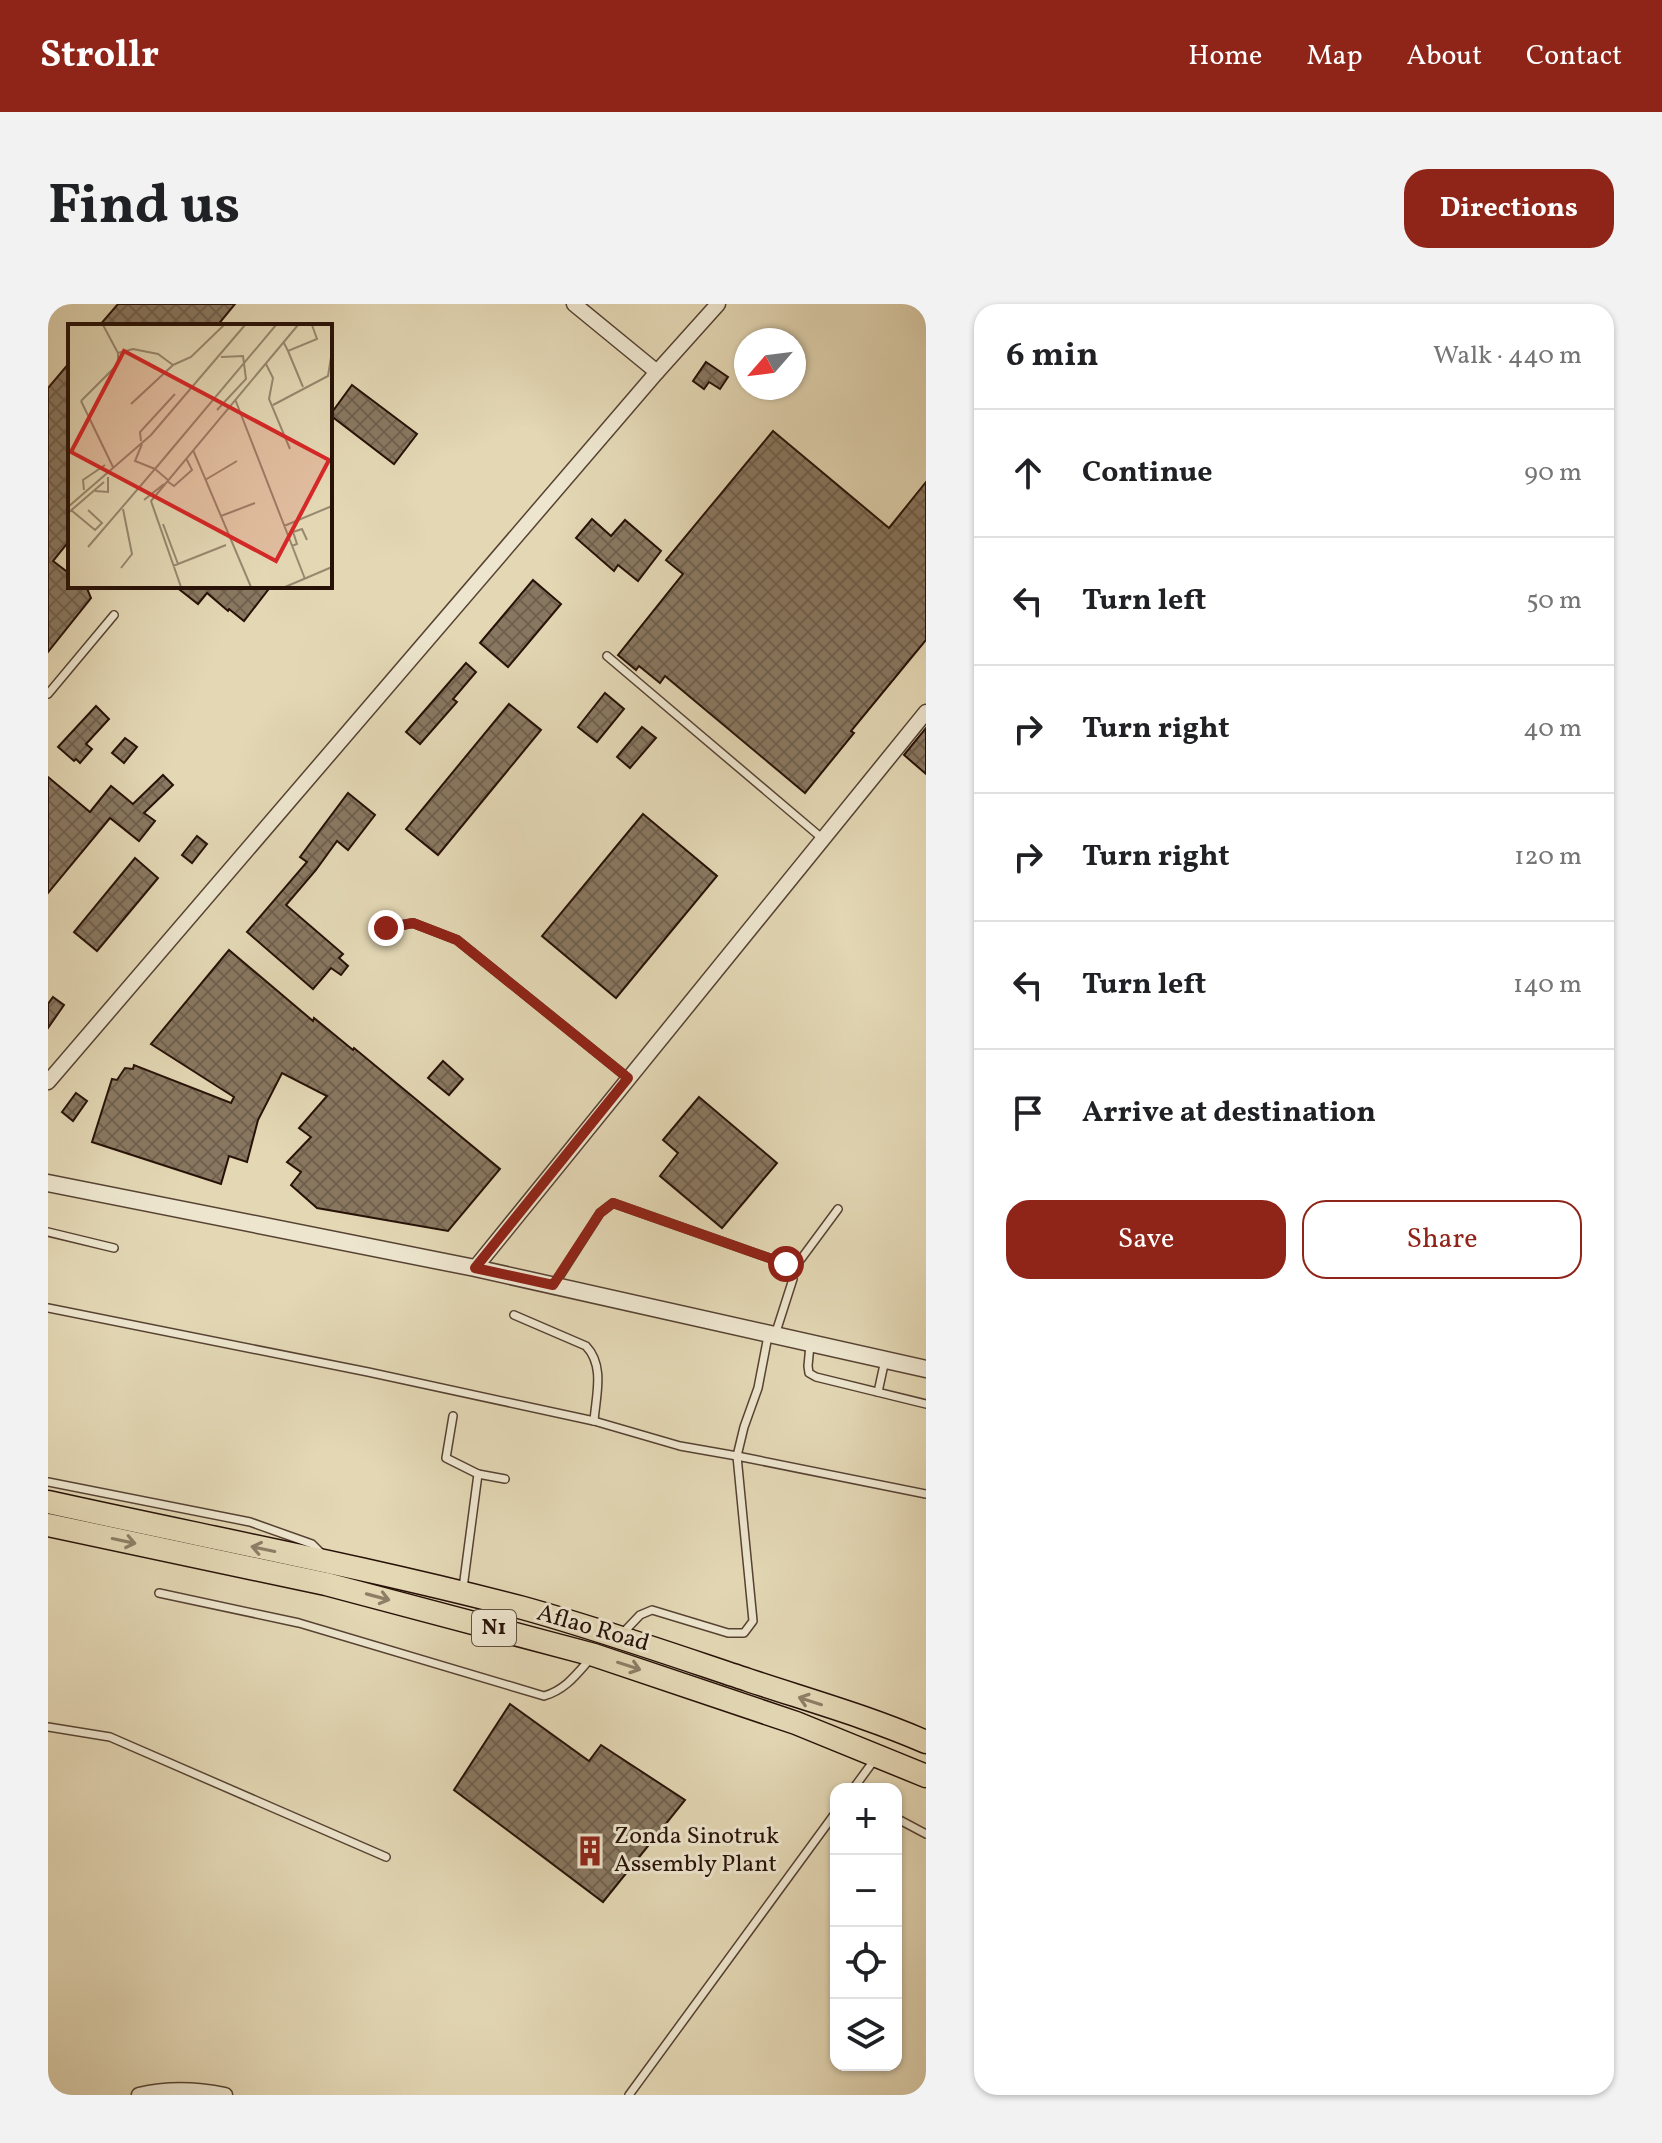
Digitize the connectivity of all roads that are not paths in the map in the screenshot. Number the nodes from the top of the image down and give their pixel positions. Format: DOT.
graph roads {
  1 [pos="574,304"];
  2 [pos="718,304"];
  3 [pos="657,372"];
  4 [pos="114,615"];
  5 [pos="607,656"];
  6 [pos="48,694"];
  7 [pos="926,712"];
  8 [pos="823,839"];
  9 [pos="386,928"];
  10 [pos="628,1078"];
  11 [pos="48,1082"];
  12 [pos="48,1183"];
  13 [pos="838,1209"];
  14 [pos="48,1232"];
  15 [pos="114,1248"];
  16 [pos="475,1268"];
  17 [pos="789,1268"];
  18 [pos="553,1285"];
  19 [pos="48,1308"];
  20 [pos="514,1315"];
  21 [pos="772,1334"];
  22 [pos="810,1343"];
  23 [pos="885,1360"];
  24 [pos="926,1369"];
  25 [pos="878,1392"];
  26 [pos="926,1404"];
  27 [pos="453,1416"];
  28 [pos="594,1421"];
  29 [pos="737,1456"];
  30 [pos="478,1474"];
  31 [pos="505,1479"];
  32 [pos="48,1482"];
  33 [pos="926,1494"];
  34 [pos="48,1502"];
  35 [pos="48,1525"];
  36 [pos="331,1563"];
  37 [pos="159,1593"];
  38 [pos="462,1594"];
  39 [pos="619,1637"];
  40 [pos="594,1655"];
  41 [pos="48,1727"];
  42 [pos="926,1739"];
  43 [pos="878,1756"];
  44 [pos="926,1776"];
  45 [pos="858,1783"];
  46 [pos="830,1820"];
  47 [pos="902,1821"];
  48 [pos="926,1834"];
  49 [pos="386,1857"];
  50 [pos="139,2095"];
  51 [pos="225,2095"];
  52 [pos="629,2095"];
  1 -- 3 [label="street"];
  2 -- 3 [label="street"];
  3 -- 11 [label="street"];
  4 -- 6 [label="lane"];
  5 -- 8 [label="lane"];
  7 -- 8 [label="street"];
  8 -- 10 [label="street"];
  9 -- 10 [label="lane"];
  10 -- 16 [label="street"];
  12 -- 16 [label="street"];
  13 -- 17 [label="lane"];
  14 -- 15 [label="lane"];
  16 -- 18 [label="street"];
  17 -- 18 [label="lane"];
  17 -- 21 [label="lane"];
  18 -- 21 [label="street"];
  19 -- 28 [label="lane"];
  20 -- 28 [label="lane"];
  21 -- 22 [label="street"];
  21 -- 29 [label="lane"];
  22 -- 23 [label="street"];
  22 -- 25 [label="lane"];
  23 -- 24 [label="street"];
  23 -- 25 [label="lane"];
  25 -- 26 [label="lane"];
  27 -- 30 [label="lane"];
  28 -- 29 [label="lane"];
  29 -- 33 [label="lane"];
  29 -- 39 [label="lane"];
  30 -- 31 [label="lane"];
  30 -- 38 [label="lane"];
  32 -- 36 [label="lane"];
  36 -- 34 [label="highway, Aflao Road / N1, one-way"];
  35 -- 40 [label="highway, Aflao Road / N1, one-way"];
  36 -- 38 [label="highway, Aflao Road / N1"];
  37 -- 40 [label="lane"];
  38 -- 39 [label="highway, Aflao Road / N1"];
  42 -- 39 [label="highway, Aflao Road / N1, one-way"];
  40 -- 43 [label="highway, Aflao Road / N1, one-way"];
  41 -- 49 [label="lane"];
  43 -- 44 [label="highway, Aflao Road / N1"];
  43 -- 45 [label="lane"];
  46 -- 52 [label="lane"];
  47 -- 48 [label="lane"];
  50 -- 51 [label="street"];
}
